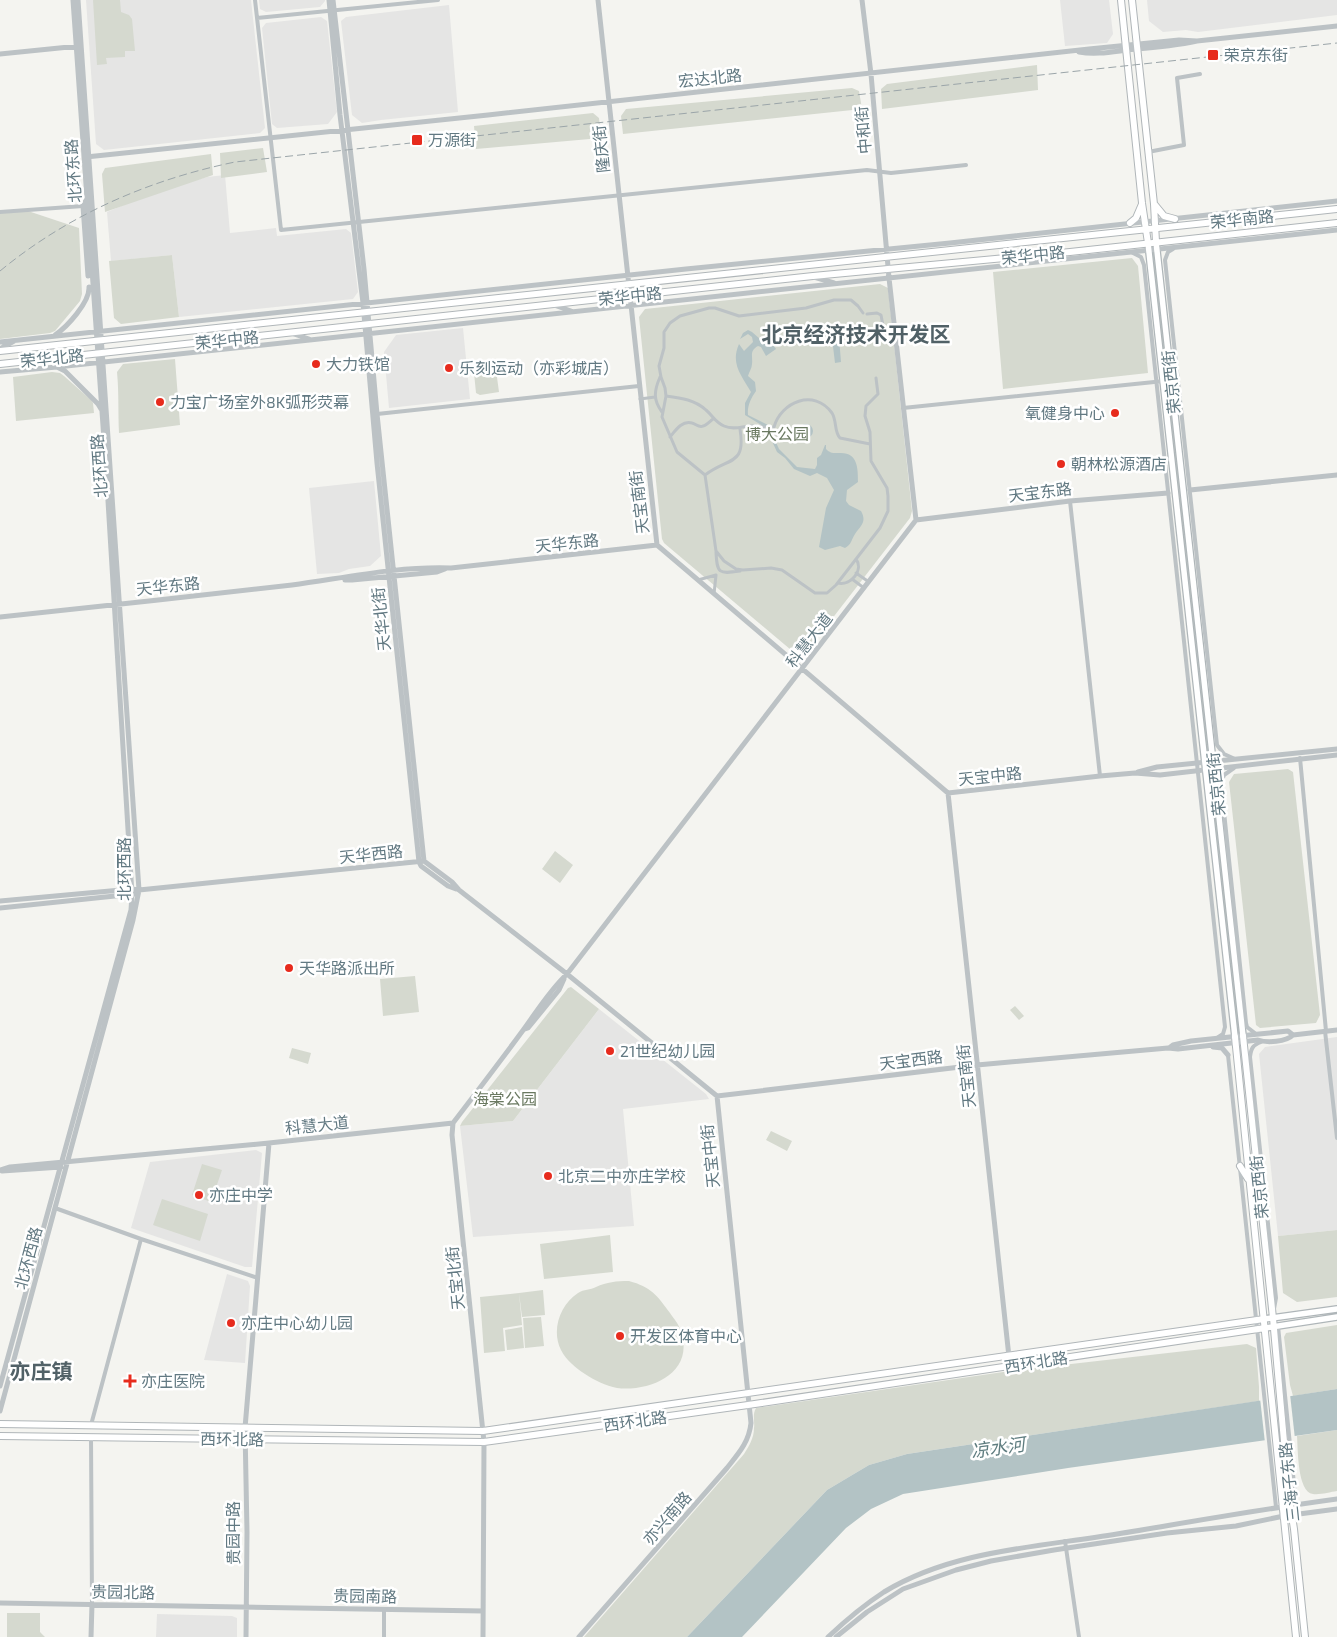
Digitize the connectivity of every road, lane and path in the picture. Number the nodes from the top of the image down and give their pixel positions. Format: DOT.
graph roads {
  1 [pos="73,0"];
  2 [pos="78,0"];
  3 [pos="255,0"];
  4 [pos="331,0"];
  5 [pos="438,0"];
  6 [pos="598,0"];
  7 [pos="862,0"];
  8 [pos="1121,0"];
  9 [pos="1132,0"];
  10 [pos="407,2"];
  11 [pos="332,12"];
  12 [pos="257,18"];
  13 [pos="1337,26"];
  14 [pos="79,46"];
  15 [pos="1137,47"];
  16 [pos="1126,48"];
  17 [pos="0,54"];
  18 [pos="871,74"];
  19 [pos="1200,74"];
  20 [pos="608,102"];
  21 [pos="344,131"];
  22 [pos="270,138"];
  23 [pos="1148,152"];
  24 [pos="87,156"];
  25 [pos="966,165"];
  26 [pos="880,172"];
  27 [pos="618,196"];
  28 [pos="87,197"];
  29 [pos="1337,201"];
  30 [pos="1142,203"];
  31 [pos="1154,204"];
  32 [pos="83,206"];
  33 [pos="1337,208"];
  34 [pos="0,212"];
  35 [pos="1221,214"];
  36 [pos="1175,219"];
  37 [pos="1239,220"];
  38 [pos="1155,221"];
  39 [pos="1145,222"];
  40 [pos="356,223"];
  41 [pos="1130,223"];
  42 [pos="1337,227"];
  43 [pos="1156,228"];
  44 [pos="1146,229"];
  45 [pos="950,243"];
  46 [pos="1148,243"];
  47 [pos="1156,246"];
  48 [pos="1175,248"];
  49 [pos="969,249"];
  50 [pos="887,250"];
  51 [pos="1149,250"];
  52 [pos="1070,252"];
  53 [pos="1131,252"];
  54 [pos="1088,256"];
  55 [pos="887,258"];
  56 [pos="686,269"];
  57 [pos="888,269"];
  58 [pos="627,275"];
  59 [pos="704,276"];
  60 [pos="813,276"];
  61 [pos="888,278"];
  62 [pos="628,284"];
  63 [pos="836,284"];
  64 [pos="629,296"];
  65 [pos="428,297"];
  66 [pos="366,303"];
  67 [pos="444,304"];
  68 [pos="553,304"];
  69 [pos="630,306"];
  70 [pos="366,312"];
  71 [pos="573,312"];
  72 [pos="863,313"];
  73 [pos="867,314"];
  74 [pos="167,324"];
  75 [pos="367,324"];
  76 [pos="102,331"];
  77 [pos="185,331"];
  78 [pos="884,331"];
  79 [pos="95,332"];
  80 [pos="291,333"];
  81 [pos="368,334"];
  82 [pos="54,336"];
  83 [pos="17,340"];
  84 [pos="312,340"];
  85 [pos="99,341"];
  86 [pos="0,342"];
  87 [pos="0,350"];
  88 [pos="100,353"];
  89 [pos="101,362"];
  90 [pos="0,364"];
  91 [pos="57,367"];
  92 [pos="18,370"];
  93 [pos="0,372"];
  94 [pos="660,377"];
  95 [pos="876,378"];
  96 [pos="1164,381"];
  97 [pos="1156,382"];
  98 [pos="639,386"];
  99 [pos="666,396"];
  100 [pos="655,397"];
  101 [pos="640,398"];
  102 [pos="903,408"];
  103 [pos="102,412"];
  104 [pos="378,414"];
  105 [pos="662,416"];
  106 [pos="713,419"];
  107 [pos="740,429"];
  108 [pos="670,438"];
  109 [pos="870,444"];
  110 [pos="705,475"];
  111 [pos="1337,475"];
  112 [pos="1190,490"];
  113 [pos="1168,493"];
  114 [pos="1070,501"];
  115 [pos="916,520"];
  116 [pos="657,545"];
  117 [pos="716,551"];
  118 [pos="856,559"];
  119 [pos="719,570"];
  120 [pos="743,570"];
  121 [pos="856,573"];
  122 [pos="392,574"];
  123 [pos="716,576"];
  124 [pos="852,579"];
  125 [pos="698,580"];
  126 [pos="869,582"];
  127 [pos="838,583"];
  128 [pos="865,588"];
  129 [pos="714,594"];
  130 [pos="121,604"];
  131 [pos="113,605"];
  132 [pos="0,616"];
  133 [pos="802,669"];
  134 [pos="1337,750"];
  135 [pos="1337,755"];
  136 [pos="1235,758"];
  137 [pos="1300,758"];
  138 [pos="1214,761"];
  139 [pos="1205,762"];
  140 [pos="1198,763"];
  141 [pos="1236,766"];
  142 [pos="1214,768"];
  143 [pos="1206,769"];
  144 [pos="1198,770"];
  145 [pos="1136,773"];
  146 [pos="1100,776"];
  147 [pos="948,793"];
  148 [pos="422,861"];
  149 [pos="140,890"];
  150 [pos="132,892"];
  151 [pos="0,901"];
  152 [pos="0,908"];
  153 [pos="567,974"];
  154 [pos="1337,1030"];
  155 [pos="1326,1031"];
  156 [pos="1258,1034"];
  157 [pos="1293,1035"];
  158 [pos="1216,1039"];
  159 [pos="1243,1039"];
  160 [pos="1235,1040"];
  161 [pos="1262,1042"];
  162 [pos="1198,1047"];
  163 [pos="1168,1048"];
  164 [pos="1228,1056"];
  165 [pos="977,1065"];
  166 [pos="717,1096"];
  167 [pos="453,1123"];
  168 [pos="1337,1138"];
  169 [pos="269,1143"];
  170 [pos="63,1164"];
  171 [pos="1240,1166"];
  172 [pos="0,1171"];
  173 [pos="1250,1182"];
  174 [pos="55,1208"];
  175 [pos="141,1240"];
  176 [pos="258,1278"];
  177 [pos="1337,1309"];
  178 [pos="1337,1317"];
  179 [pos="1273,1318"];
  180 [pos="1260,1320"];
  181 [pos="1276,1326"];
  182 [pos="1261,1328"];
  183 [pos="1009,1357"];
  184 [pos="1278,1371"];
  185 [pos="1263,1373"];
  186 [pos="1284,1383"];
  187 [pos="1271,1384"];
  188 [pos="0,1386"];
  189 [pos="1283,1391"];
  190 [pos="747,1393"];
  191 [pos="1268,1393"];
  192 [pos="748,1405"];
  193 [pos="0,1411"];
  194 [pos="0,1424"];
  195 [pos="91,1426"];
  196 [pos="245,1428"];
  197 [pos="483,1431"];
  198 [pos="0,1436"];
  199 [pos="90,1437"];
  200 [pos="245,1439"];
  201 [pos="484,1442"];
  202 [pos="1281,1449"];
  203 [pos="1337,1499"];
  204 [pos="1286,1506"];
  205 [pos="1337,1510"];
  206 [pos="1292,1515"];
  207 [pos="1284,1516"];
  208 [pos="1065,1541"];
  209 [pos="1066,1549"];
  210 [pos="0,1602"];
  211 [pos="92,1604"];
  212 [pos="246,1606"];
  213 [pos="384,1610"];
  214 [pos="483,1611"];
  215 [pos="91,1637"];
  216 [pos="246,1637"];
  217 [pos="384,1637"];
  218 [pos="483,1637"];
  219 [pos="579,1637"];
  220 [pos="828,1637"];
  221 [pos="836,1637"];
  222 [pos="1079,1637"];
  223 [pos="1296,1637"];
  224 [pos="1305,1637"];
  1 -- 14 [label="street, 北环东路"];
  2 -- 14 [label="street, 北环东路"];
  3 -- 12 [label="street"];
  4 -- 11 [label="street"];
  5 -- 10 [label="street"];
  6 -- 20 [label="street, 隆庆街"];
  7 -- 18 [label="street, 中和街"];
  8 -- 16 [label="main road"];
  9 -- 15 [label="main road"];
  10 -- 11 [label="street"];
  11 -- 12 [label="street"];
  11 -- 21 [label="street"];
  12 -- 22 [label="street"];
  13 -- 15 [label="street, 宏达北路"];
  14 -- 17 [label="street"];
  14 -- 24 [label="street, 北环东路"];
  15 -- 16 [label="street, 宏达北路"];
  15 -- 23 [label="main road"];
  16 -- 18 [label="street, 宏达北路"];
  16 -- 30 [label="main road"];
  18 -- 20 [label="street, 宏达北路"];
  18 -- 26 [label="street, 中和街"];
  19 -- 23 [label="street"];
  20 -- 21 [label="street, 宏达北路"];
  20 -- 27 [label="street, 隆庆街"];
  21 -- 22 [label="street, 宏达北路"];
  21 -- 40 [label="street"];
  22 -- 24 [label="street, 宏达北路"];
  22 -- 40 [label="street"];
  23 -- 31 [label="main road"];
  24 -- 28 [label="street, 北环东路"];
  24 -- 76 [label="street, 北环东路"];
  25 -- 26 [label="street"];
  26 -- 27 [label="street"];
  26 -- 50 [label="street, 中和街"];
  27 -- 40 [label="street"];
  27 -- 58 [label="street, 隆庆街"];
  28 -- 32 [label="street"];
  28 -- 79 [label="street, 北环东路"];
  29 -- 35 [label="street"];
  30 -- 39 [label="main road"];
  30 -- 41 [label="main road"];
  31 -- 36 [label="main road"];
  31 -- 38 [label="main road"];
  32 -- 34 [label="street"];
  32 -- 82 [label="street"];
  33 -- 37 [label="main road, 荣华南路"];
  35 -- 36 [label="street"];
  35 -- 37 [label="street"];
  36 -- 38 [label="street"];
  37 -- 43 [label="main road, 荣华南路"];
  38 -- 39 [label="street"];
  38 -- 43 [label="main road"];
  39 -- 41 [label="street"];
  39 -- 44 [label="main road"];
  40 -- 66 [label="street"];
  41 -- 45 [label="street"];
  42 -- 47 [label="main road, 荣华南路"];
  42 -- 48 [label="street"];
  43 -- 44 [label="main road, 荣华南路"];
  43 -- 47 [label="main road"];
  44 -- 46 [label="main road"];
  44 -- 49 [label="main road, 荣华中路"];
  45 -- 49 [label="street"];
  45 -- 50 [label="street"];
  46 -- 47 [label="main road, 荣华中路"];
  46 -- 51 [label="main road, 荣京西街"];
  46 -- 52 [label="main road, 荣华中路"];
  47 -- 48 [label="street"];
  47 -- 51 [label="street"];
  47 -- 138 [label="main road, 荣京西街"];
  48 -- 112 [label="street"];
  49 -- 55 [label="main road, 荣华中路"];
  50 -- 55 [label="street, 中和街"];
  50 -- 56 [label="street"];
  51 -- 53 [label="street"];
  51 -- 96 [label="main road, 荣京西街"];
  52 -- 54 [label="street"];
  52 -- 57 [label="main road, 荣华中路"];
  53 -- 54 [label="street"];
  53 -- 97 [label="street"];
  54 -- 61 [label="street"];
  55 -- 57 [label="street, 中和街"];
  55 -- 59 [label="main road, 荣华中路"];
  56 -- 58 [label="street"];
  56 -- 59 [label="street"];
  57 -- 60 [label="main road, 荣华中路"];
  57 -- 61 [label="street"];
  58 -- 62 [label="street, 隆庆街"];
  58 -- 65 [label="street"];
  59 -- 62 [label="main road, 荣华中路"];
  60 -- 63 [label="street"];
  60 -- 64 [label="main road, 荣华中路"];
  61 -- 63 [label="street"];
  61 -- 102 [label="street"];
  62 -- 64 [label="street, 隆庆街"];
  62 -- 67 [label="main road, 荣华中路"];
  63 -- 69 [label="street"];
  64 -- 68 [label="main road, 荣华中路"];
  64 -- 69 [label="street, 天宝南街"];
  65 -- 66 [label="street"];
  65 -- 67 [label="street"];
  66 -- 70 [label="street"];
  66 -- 74 [label="street"];
  67 -- 70 [label="main road, 荣华中路"];
  68 -- 71 [label="street"];
  68 -- 75 [label="main road, 荣华中路"];
  69 -- 71 [label="street"];
  69 -- 98 [label="street, 天宝南街"];
  70 -- 75 [label="street, 天华北街"];
  70 -- 77 [label="main road, 荣华中路"];
  71 -- 81 [label="street"];
  72 -- 94 [label="street"];
  73 -- 78 [label="street"];
  74 -- 76 [label="street"];
  74 -- 77 [label="street"];
  75 -- 80 [label="main road, 荣华中路"];
  75 -- 81 [label="street, 天华北街"];
  76 -- 79 [label="street"];
  76 -- 85 [label="street, 北环东路"];
  77 -- 85 [label="main road, 荣华中路"];
  79 -- 82 [label="street"];
  79 -- 85 [label="street, 北环东路"];
  80 -- 84 [label="street"];
  80 -- 88 [label="main road, 荣华中路"];
  81 -- 84 [label="street"];
  81 -- 104 [label="street, 天华北街"];
  81 -- 122 [label="street, 天华北街"];
  82 -- 83 [label="street"];
  83 -- 86 [label="street"];
  83 -- 87 [label="street"];
  84 -- 89 [label="street"];
  85 -- 87 [label="main road, 荣华北路"];
  85 -- 88 [label="street, 北环西路"];
  88 -- 89 [label="street, 北环西路"];
  88 -- 90 [label="main road, 荣华北路"];
  89 -- 91 [label="street"];
  89 -- 103 [label="street, 北环西路"];
  89 -- 130 [label="street, 北环西路"];
  90 -- 92 [label="street"];
  91 -- 92 [label="street"];
  91 -- 103 [label="street"];
  92 -- 93 [label="street"];
  94 -- 99 [label="street"];
  94 -- 100 [label="street"];
  95 -- 109 [label="street"];
  96 -- 97 [label="street"];
  96 -- 139 [label="main road, 荣京西街"];
  97 -- 102 [label="street"];
  97 -- 113 [label="street"];
  98 -- 101 [label="street, 天宝南街"];
  98 -- 104 [label="street"];
  99 -- 105 [label="street"];
  99 -- 106 [label="street"];
  100 -- 101 [label="street"];
  100 -- 105 [label="street"];
  101 -- 116 [label="street, 天宝南街"];
  102 -- 115 [label="street"];
  103 -- 131 [label="street, 北环西路"];
  104 -- 122 [label="street, 天华北街"];
  105 -- 108 [label="street"];
  106 -- 107 [label="street"];
  106 -- 108 [label="street"];
  107 -- 109 [label="street"];
  107 -- 110 [label="street"];
  108 -- 110 [label="street"];
  109 -- 118 [label="street"];
  110 -- 117 [label="street"];
  111 -- 112 [label="street"];
  112 -- 136 [label="street"];
  113 -- 114 [label="street, 天宝东路"];
  113 -- 140 [label="street"];
  114 -- 115 [label="street, 天宝东路"];
  114 -- 146 [label="street"];
  115 -- 126 [label="street, 科慧大道"];
  116 -- 122 [label="street, 天华东路"];
  116 -- 125 [label="street, 天宝南街"];
  117 -- 119 [label="street"];
  117 -- 120 [label="street"];
  118 -- 121 [label="street"];
  118 -- 127 [label="street"];
  119 -- 120 [label="street"];
  119 -- 123 [label="street"];
  120 -- 127 [label="street"];
  121 -- 124 [label="street"];
  121 -- 126 [label="street"];
  122 -- 130 [label="street, 天华东路"];
  122 -- 148 [label="street, 天华北街"];
  123 -- 125 [label="street"];
  123 -- 129 [label="street"];
  124 -- 127 [label="street"];
  124 -- 128 [label="street"];
  125 -- 129 [label="street, 天宝南街"];
  126 -- 128 [label="street, 科慧大道"];
  128 -- 133 [label="street, 科慧大道"];
  129 -- 133 [label="street, 天宝南街"];
  130 -- 131 [label="street, 天华东路"];
  130 -- 149 [label="street, 北环西路"];
  131 -- 132 [label="street, 天华东路"];
  131 -- 150 [label="street, 北环西路"];
  133 -- 147 [label="street, 天宝中路"];
  133 -- 153 [label="street, 科慧大道"];
  134 -- 136 [label="street, 天宝中路"];
  135 -- 137 [label="street, 天宝中路"];
  136 -- 138 [label="street, 天宝中路"];
  137 -- 141 [label="street, 天宝中路"];
  137 -- 155 [label="street"];
  138 -- 139 [label="street, 天宝中路"];
  138 -- 142 [label="main road, 荣京西街"];
  139 -- 140 [label="street, 天宝中路"];
  139 -- 143 [label="main road, 荣京西街"];
  140 -- 144 [label="street"];
  140 -- 145 [label="street, 天宝中路"];
  141 -- 142 [label="street, 天宝中路"];
  141 -- 156 [label="street"];
  142 -- 143 [label="street, 天宝中路"];
  142 -- 159 [label="main road, 荣京西街"];
  143 -- 144 [label="street, 天宝中路"];
  143 -- 160 [label="main road, 荣京西街"];
  144 -- 145 [label="street, 天宝中路"];
  144 -- 158 [label="street"];
  145 -- 146 [label="street, 天宝中路"];
  146 -- 147 [label="street, 天宝中路"];
  147 -- 165 [label="street, 天宝南街"];
  148 -- 149 [label="street, 天华西路"];
  148 -- 153 [label="street, 天华西路"];
  149 -- 150 [label="street, 天华西路"];
  149 -- 170 [label="street, 北环西路"];
  150 -- 151 [label="street, 天华西路"];
  150 -- 152 [label="street, 天华西路"];
  150 -- 170 [label="street, 北环西路"];
  153 -- 166 [label="street"];
  153 -- 167 [label="street, 科慧大道"];
  154 -- 155 [label="street"];
  155 -- 157 [label="street"];
  155 -- 168 [label="street"];
  156 -- 157 [label="street"];
  156 -- 159 [label="street"];
  157 -- 161 [label="street"];
  158 -- 160 [label="street, 天宝西路"];
  158 -- 163 [label="street, 天宝西路"];
  159 -- 160 [label="street"];
  159 -- 161 [label="street"];
  159 -- 179 [label="main road, 荣京西街"];
  160 -- 162 [label="street, 天宝西路"];
  160 -- 173 [label="main road, 荣京西街"];
  161 -- 179 [label="street"];
  162 -- 163 [label="street, 天宝西路"];
  162 -- 164 [label="street"];
  163 -- 165 [label="street, 天宝西路"];
  164 -- 171 [label="street"];
  165 -- 166 [label="street, 天宝西路"];
  165 -- 183 [label="street, 天宝南街"];
  166 -- 190 [label="street, 天宝中街"];
  167 -- 169 [label="street, 科慧大道"];
  167 -- 197 [label="street, 天宝北街"];
  169 -- 170 [label="street, 科慧大道"];
  169 -- 176 [label="street, 贵园中路"];
  170 -- 172 [label="street, 科慧大道"];
  170 -- 174 [label="street, 北环西路"];
  170 -- 188 [label="street, 北环西路"];
  171 -- 173 [label="main road"];
  171 -- 180 [label="street"];
  173 -- 180 [label="main road, 荣京西街"];
  174 -- 175 [label="street"];
  174 -- 193 [label="street, 北环西路"];
  175 -- 176 [label="street"];
  175 -- 195 [label="street"];
  176 -- 196 [label="street, 贵园中路"];
  177 -- 179 [label="main road"];
  178 -- 181 [label="main road"];
  179 -- 180 [label="main road"];
  179 -- 181 [label="main road, 荣京西街"];
  180 -- 182 [label="main road, 荣京西街"];
  180 -- 183 [label="main road, 西环北路"];
  181 -- 182 [label="main road"];
  181 -- 184 [label="main road, 三海子东路"];
  181 -- 186 [label="street"];
  182 -- 185 [label="street"];
  182 -- 187 [label="main road, 三海子东路"];
  182 -- 192 [label="main road, 西环北路"];
  183 -- 190 [label="main road, 西环北路"];
  184 -- 186 [label="street"];
  184 -- 189 [label="main road, 三海子东路"];
  185 -- 187 [label="street"];
  185 -- 191 [label="street"];
  186 -- 189 [label="street"];
  187 -- 191 [label="main road, 三海子东路"];
  189 -- 202 [label="street"];
  189 -- 202 [label="main road, 三海子东路"];
  190 -- 192 [label="street, 天宝中街"];
  190 -- 197 [label="main road, 西环北路"];
  191 -- 202 [label="street"];
  191 -- 202 [label="main road, 三海子东路"];
  192 -- 201 [label="main road, 西环北路"];
  192 -- 219 [label="street, 亦兴南路"];
  194 -- 195 [label="main road, 西环北路"];
  195 -- 196 [label="main road, 西环北路"];
  196 -- 197 [label="main road, 西环北路"];
  196 -- 200 [label="street, 贵园中路"];
  197 -- 201 [label="street, 天宝北街"];
  198 -- 199 [label="main road, 西环北路"];
  199 -- 200 [label="main road, 西环北路"];
  199 -- 211 [label="street"];
  200 -- 201 [label="main road, 西环北路"];
  200 -- 212 [label="street, 贵园中路"];
  201 -- 214 [label="street, 天宝北街"];
  202 -- 204 [label="main road, 三海子东路"];
  202 -- 204 [label="street"];
  203 -- 204 [label="street"];
  204 -- 206 [label="main road, 三海子东路"];
  204 -- 207 [label="main road, 三海子东路"];
  204 -- 208 [label="street"];
  205 -- 206 [label="street"];
  206 -- 207 [label="street"];
  206 -- 224 [label="main road, 三海子东路"];
  207 -- 209 [label="street"];
  207 -- 223 [label="main road, 三海子东路"];
  208 -- 209 [label="street"];
  208 -- 220 [label="street"];
  209 -- 221 [label="street"];
  209 -- 222 [label="street"];
  210 -- 211 [label="street, 贵园北路"];
  211 -- 212 [label="street, 贵园北路"];
  211 -- 215 [label="street"];
  212 -- 213 [label="street, 贵园南路"];
  212 -- 216 [label="street, 贵园中路"];
  213 -- 214 [label="street, 贵园南路"];
  213 -- 217 [label="street"];
  214 -- 218 [label="street, 天宝北街"];
}
